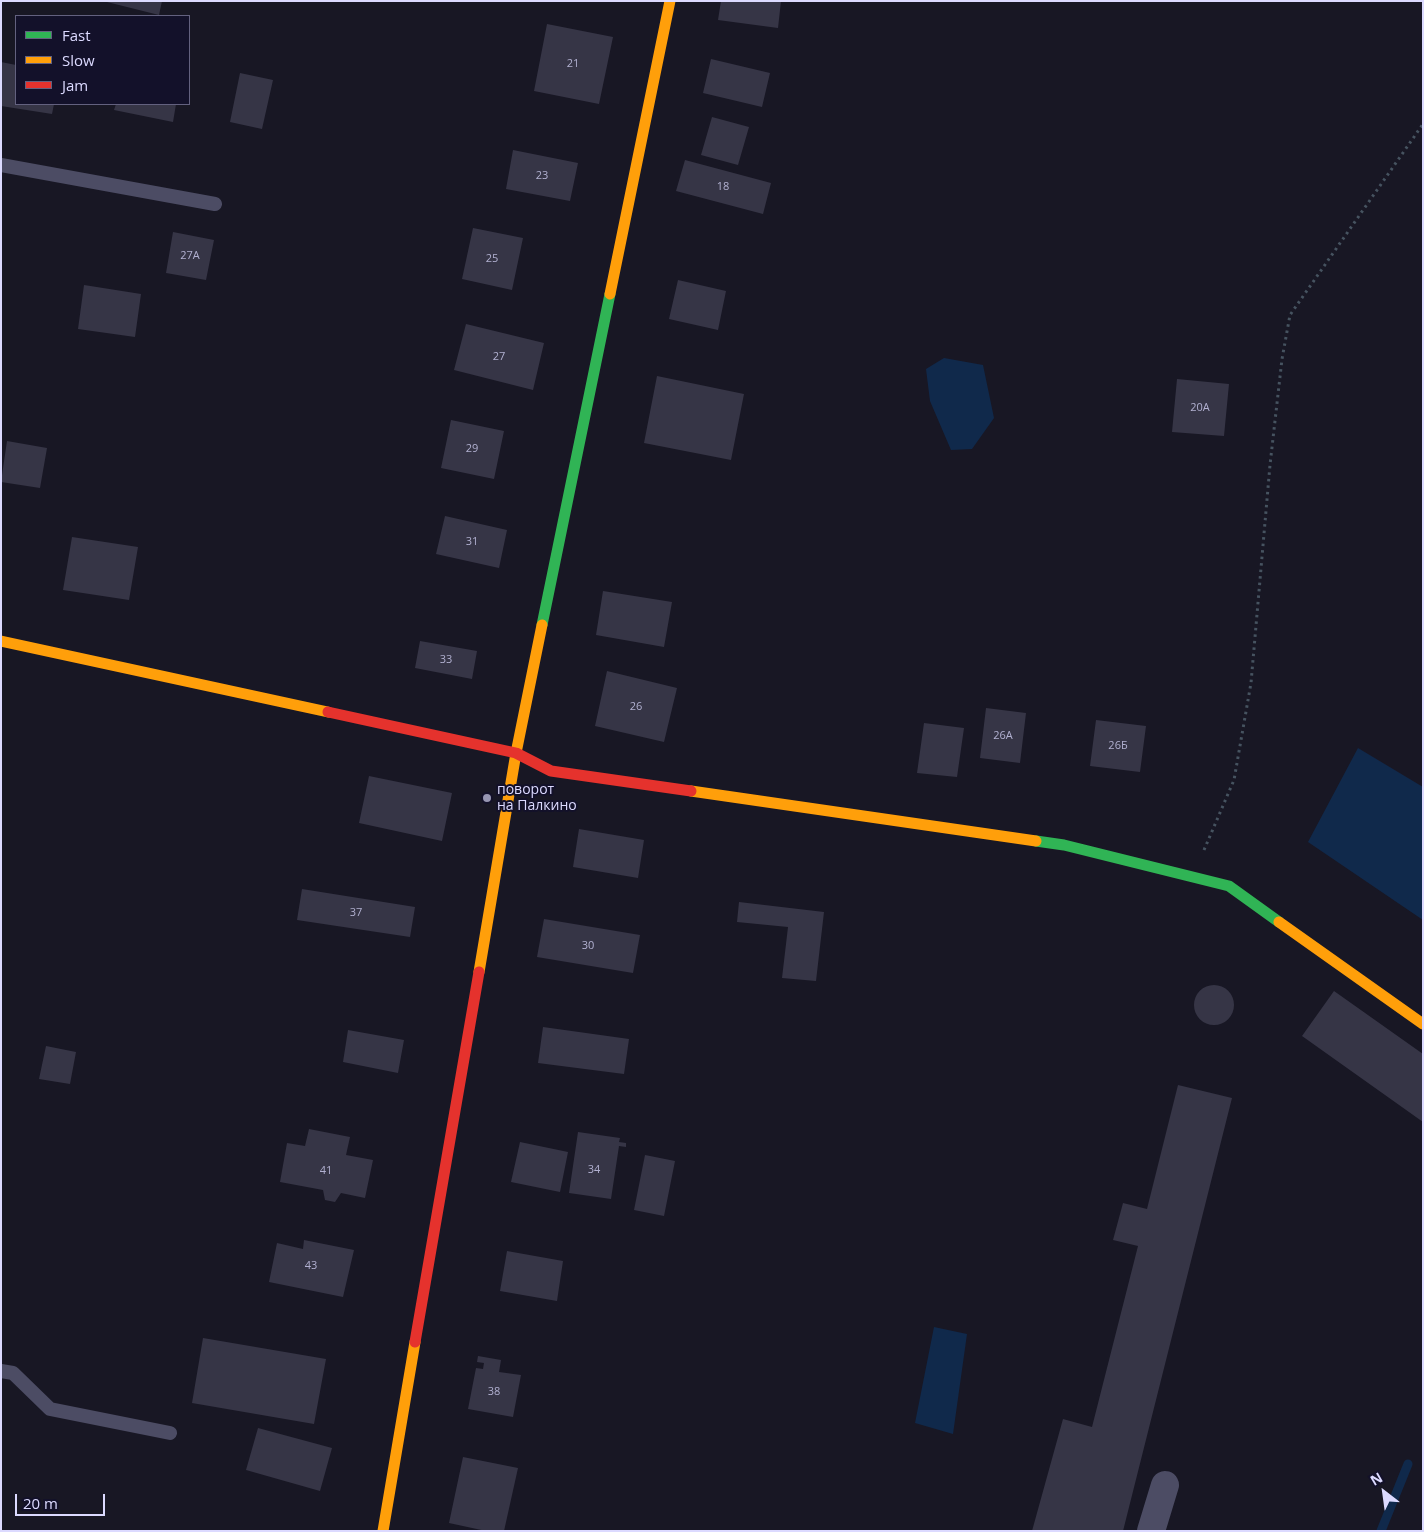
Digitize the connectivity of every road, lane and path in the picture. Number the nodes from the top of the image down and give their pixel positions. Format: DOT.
graph roads {
  1 [pos="670,1"];
  2 [pos="1423,124"];
  3 [pos="1,165"];
  4 [pos="215,204"];
  5 [pos="1,641"];
  6 [pos="516,753"];
  7 [pos="1194,876"];
  8 [pos="1423,1024"];
  9 [pos="1,1371"];
  10 [pos="170,1433"];
  11 [pos="1164,1485"];
  12 [pos="383,1531"];
  13 [pos="1151,1531"];
  1 -- 6 [label="street"];
  2 -- 7 [label="path"];
  3 -- 4 [label="lane"];
  5 -- 6 [label="street"];
  6 -- 7 [label="street"];
  6 -- 12 [label="street"];
  7 -- 8 [label="street"];
  9 -- 10 [label="lane"];
  11 -- 13 [label="street"];
}
